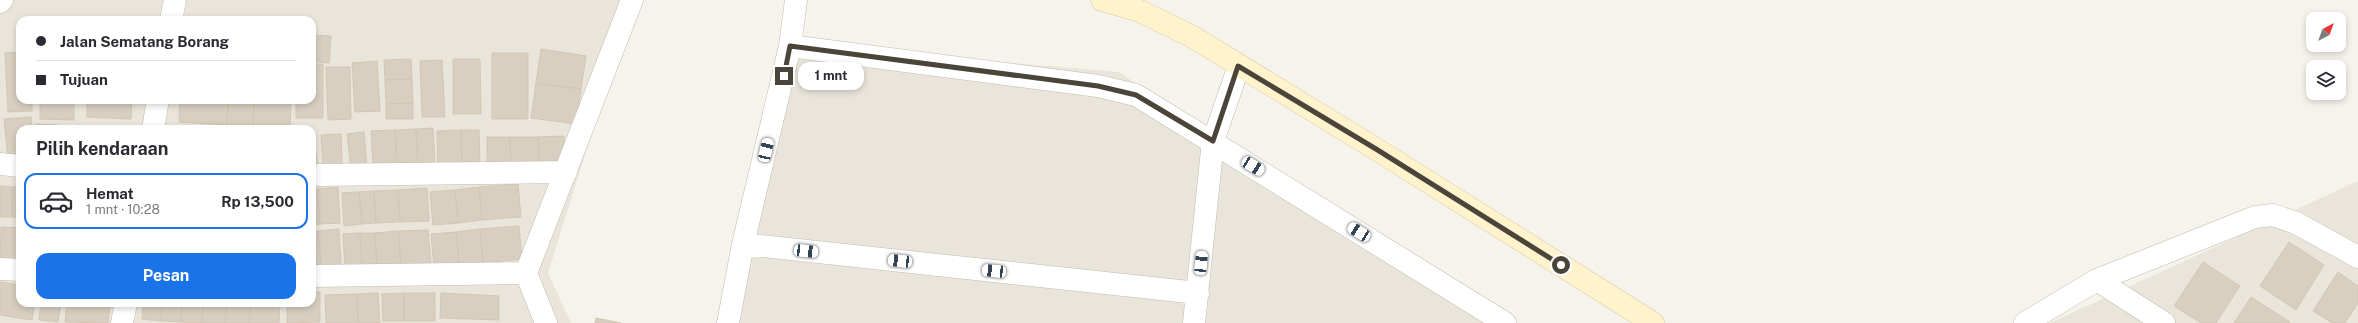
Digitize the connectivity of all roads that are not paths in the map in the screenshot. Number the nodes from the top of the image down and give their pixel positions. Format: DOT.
graph roads {
  1 [pos="174,0"];
  2 [pos="632,0"];
  3 [pos="796,0"];
  4 [pos="1102,0"];
  5 [pos="172,16"];
  6 [pos="790,46"];
  7 [pos="1238,66"];
  8 [pos="157,104"];
  9 [pos="154,125"];
  10 [pos="1213,141"];
  11 [pos="0,164"];
  12 [pos="16,166"];
  13 [pos="566,172"];
  14 [pos="316,175"];
  15 [pos="743,244"];
  16 [pos="2358,257"];
  17 [pos="0,268"];
  18 [pos="16,270"];
  19 [pos="526,272"];
  20 [pos="316,276"];
  21 [pos="2097,280"];
  22 [pos="1198,293"];
  23 [pos="125,307"];
  24 [pos="122,323"];
  25 [pos="546,323"];
  26 [pos="728,323"];
  27 [pos="1194,323"];
  28 [pos="1505,323"];
  29 [pos="1653,323"];
  30 [pos="2025,323"];
  31 [pos="2164,323"];
  1 -- 5 [label="street"];
  2 -- 13 [label="street"];
  3 -- 6 [label="street"];
  4 -- 7 [label="street"];
  6 -- 10 [label="street"];
  6 -- 15 [label="street"];
  7 -- 10 [label="street"];
  7 -- 29 [label="street"];
  8 -- 9 [label="street"];
  10 -- 22 [label="street"];
  10 -- 28 [label="street"];
  11 -- 12 [label="street"];
  13 -- 14 [label="street"];
  13 -- 19 [label="street"];
  15 -- 22 [label="street"];
  15 -- 26 [label="street"];
  16 -- 21 [label="street"];
  17 -- 18 [label="street"];
  19 -- 20 [label="street"];
  19 -- 25 [label="street"];
  21 -- 30 [label="street"];
  21 -- 31 [label="street"];
  22 -- 27 [label="street"];
  23 -- 24 [label="street"];
}
